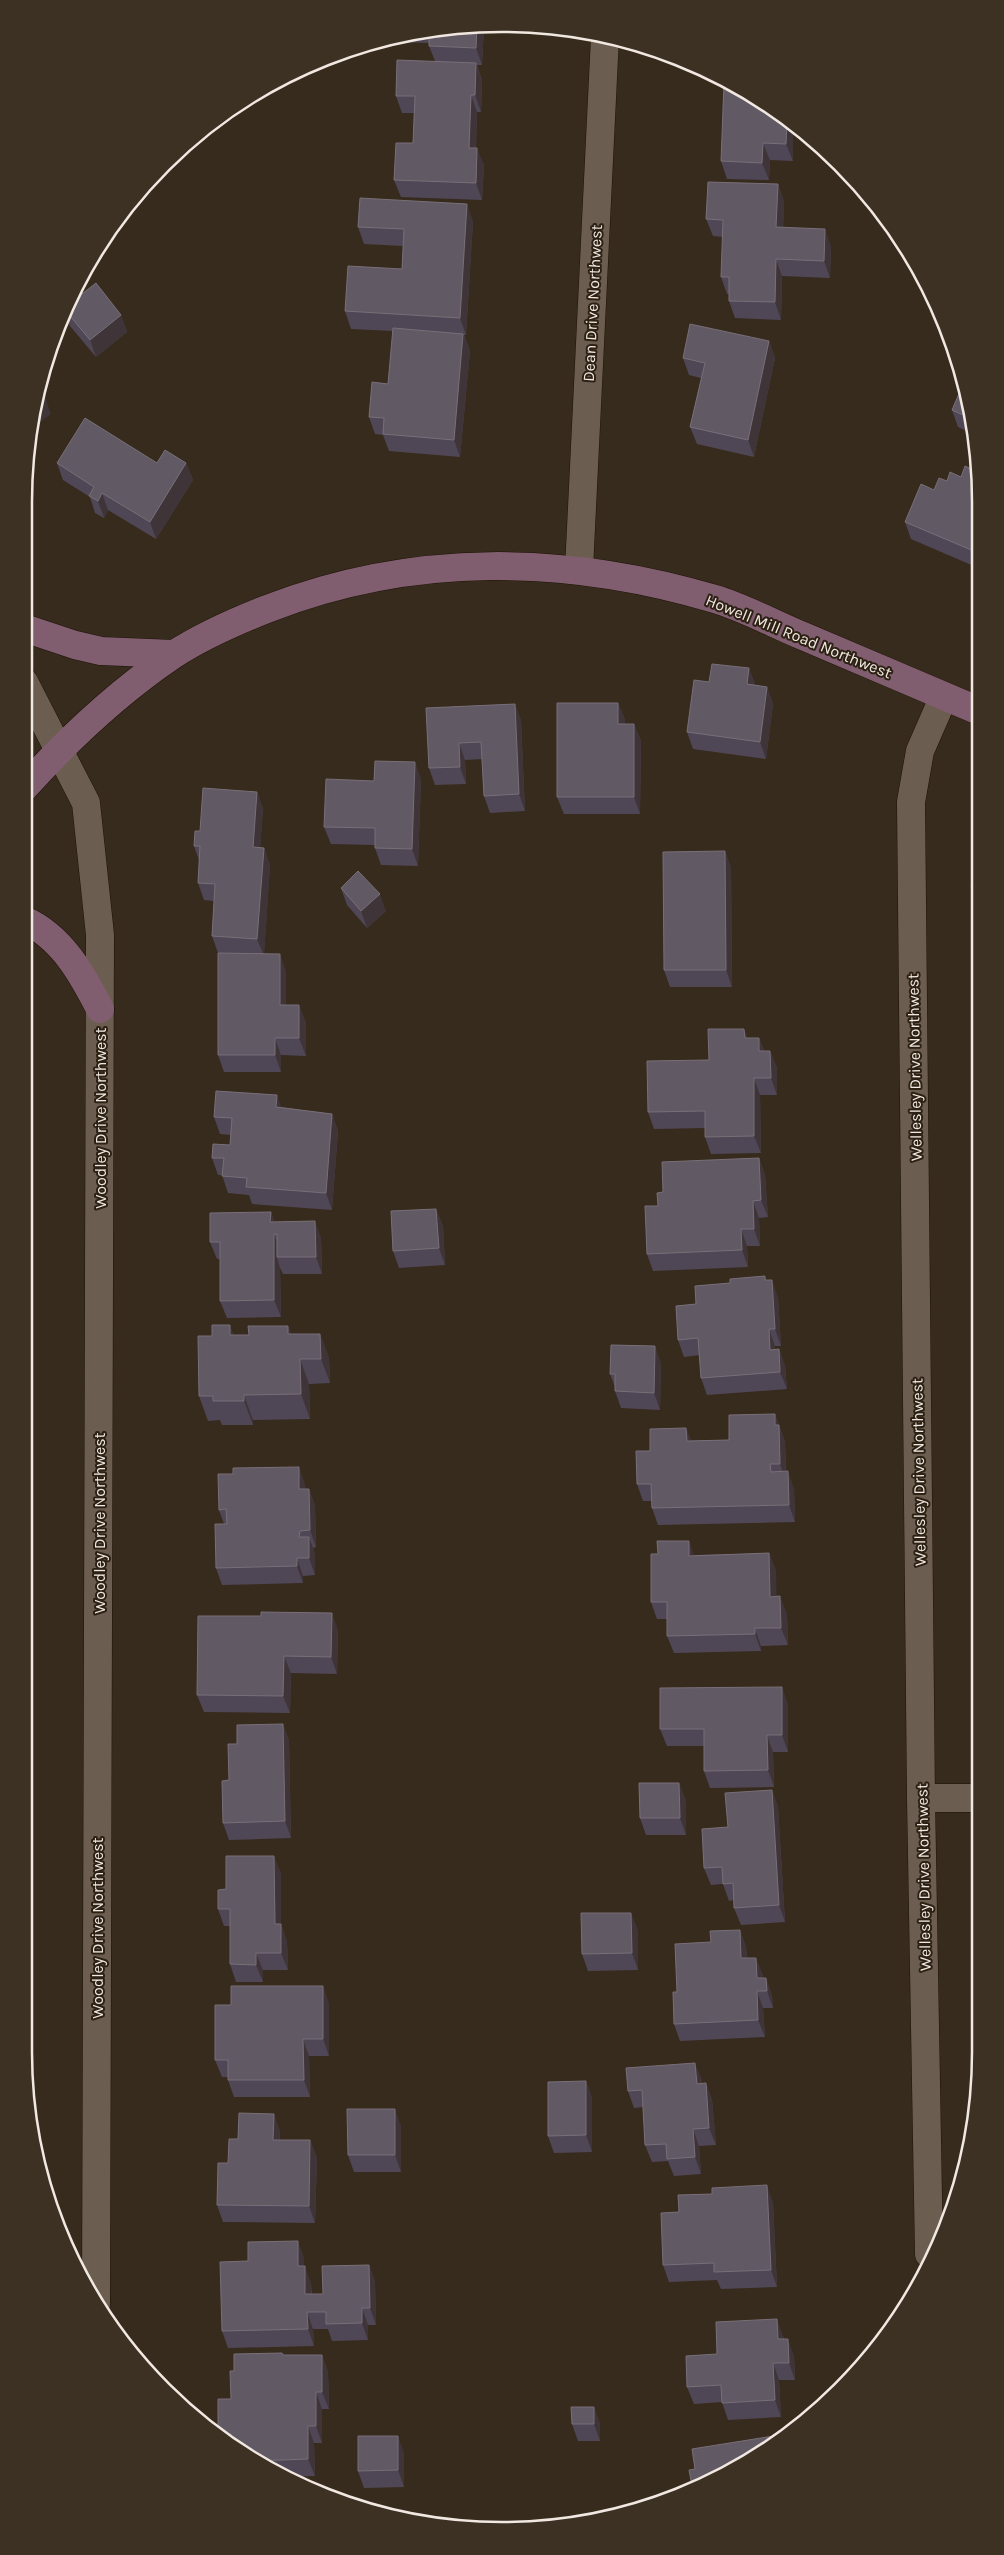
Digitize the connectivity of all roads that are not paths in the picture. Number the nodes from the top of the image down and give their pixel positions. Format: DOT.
graph roads {
  1 [pos="605,44"];
  2 [pos="579,569"];
  3 [pos="32,631"];
  4 [pos="174,654"];
  5 [pos="944,696"];
  6 [pos="32,697"];
  7 [pos="972,708"];
  8 [pos="60,748"];
  9 [pos="32,779"];
  10 [pos="32,925"];
  11 [pos="100,1009"];
  12 [pos="921,1798"];
  13 [pos="972,1798"];
  14 [pos="929,2248"];
  15 [pos="96,2290"];
  1 -- 2 [label="street, Dean Drive Northwest"];
  2 -- 4 [label="main road, Howell Mill Road Northwest"];
  2 -- 5 [label="main road, Howell Mill Road Northwest"];
  3 -- 4 [label="main road"];
  4 -- 8 [label="main road, Howell Mill Road Northwest"];
  5 -- 7 [label="main road, Howell Mill Road Northwest"];
  5 -- 12 [label="street, Wellesley Drive Northwest"];
  6 -- 8 [label="street, Woodley Drive Northwest"];
  8 -- 9 [label="main road, Howell Mill Road Northwest"];
  8 -- 11 [label="street, Woodley Drive Northwest"];
  10 -- 11 [label="main road"];
  11 -- 15 [label="street, Woodley Drive Northwest"];
  12 -- 13 [label="street"];
  12 -- 14 [label="street, Wellesley Drive Northwest"];
}
